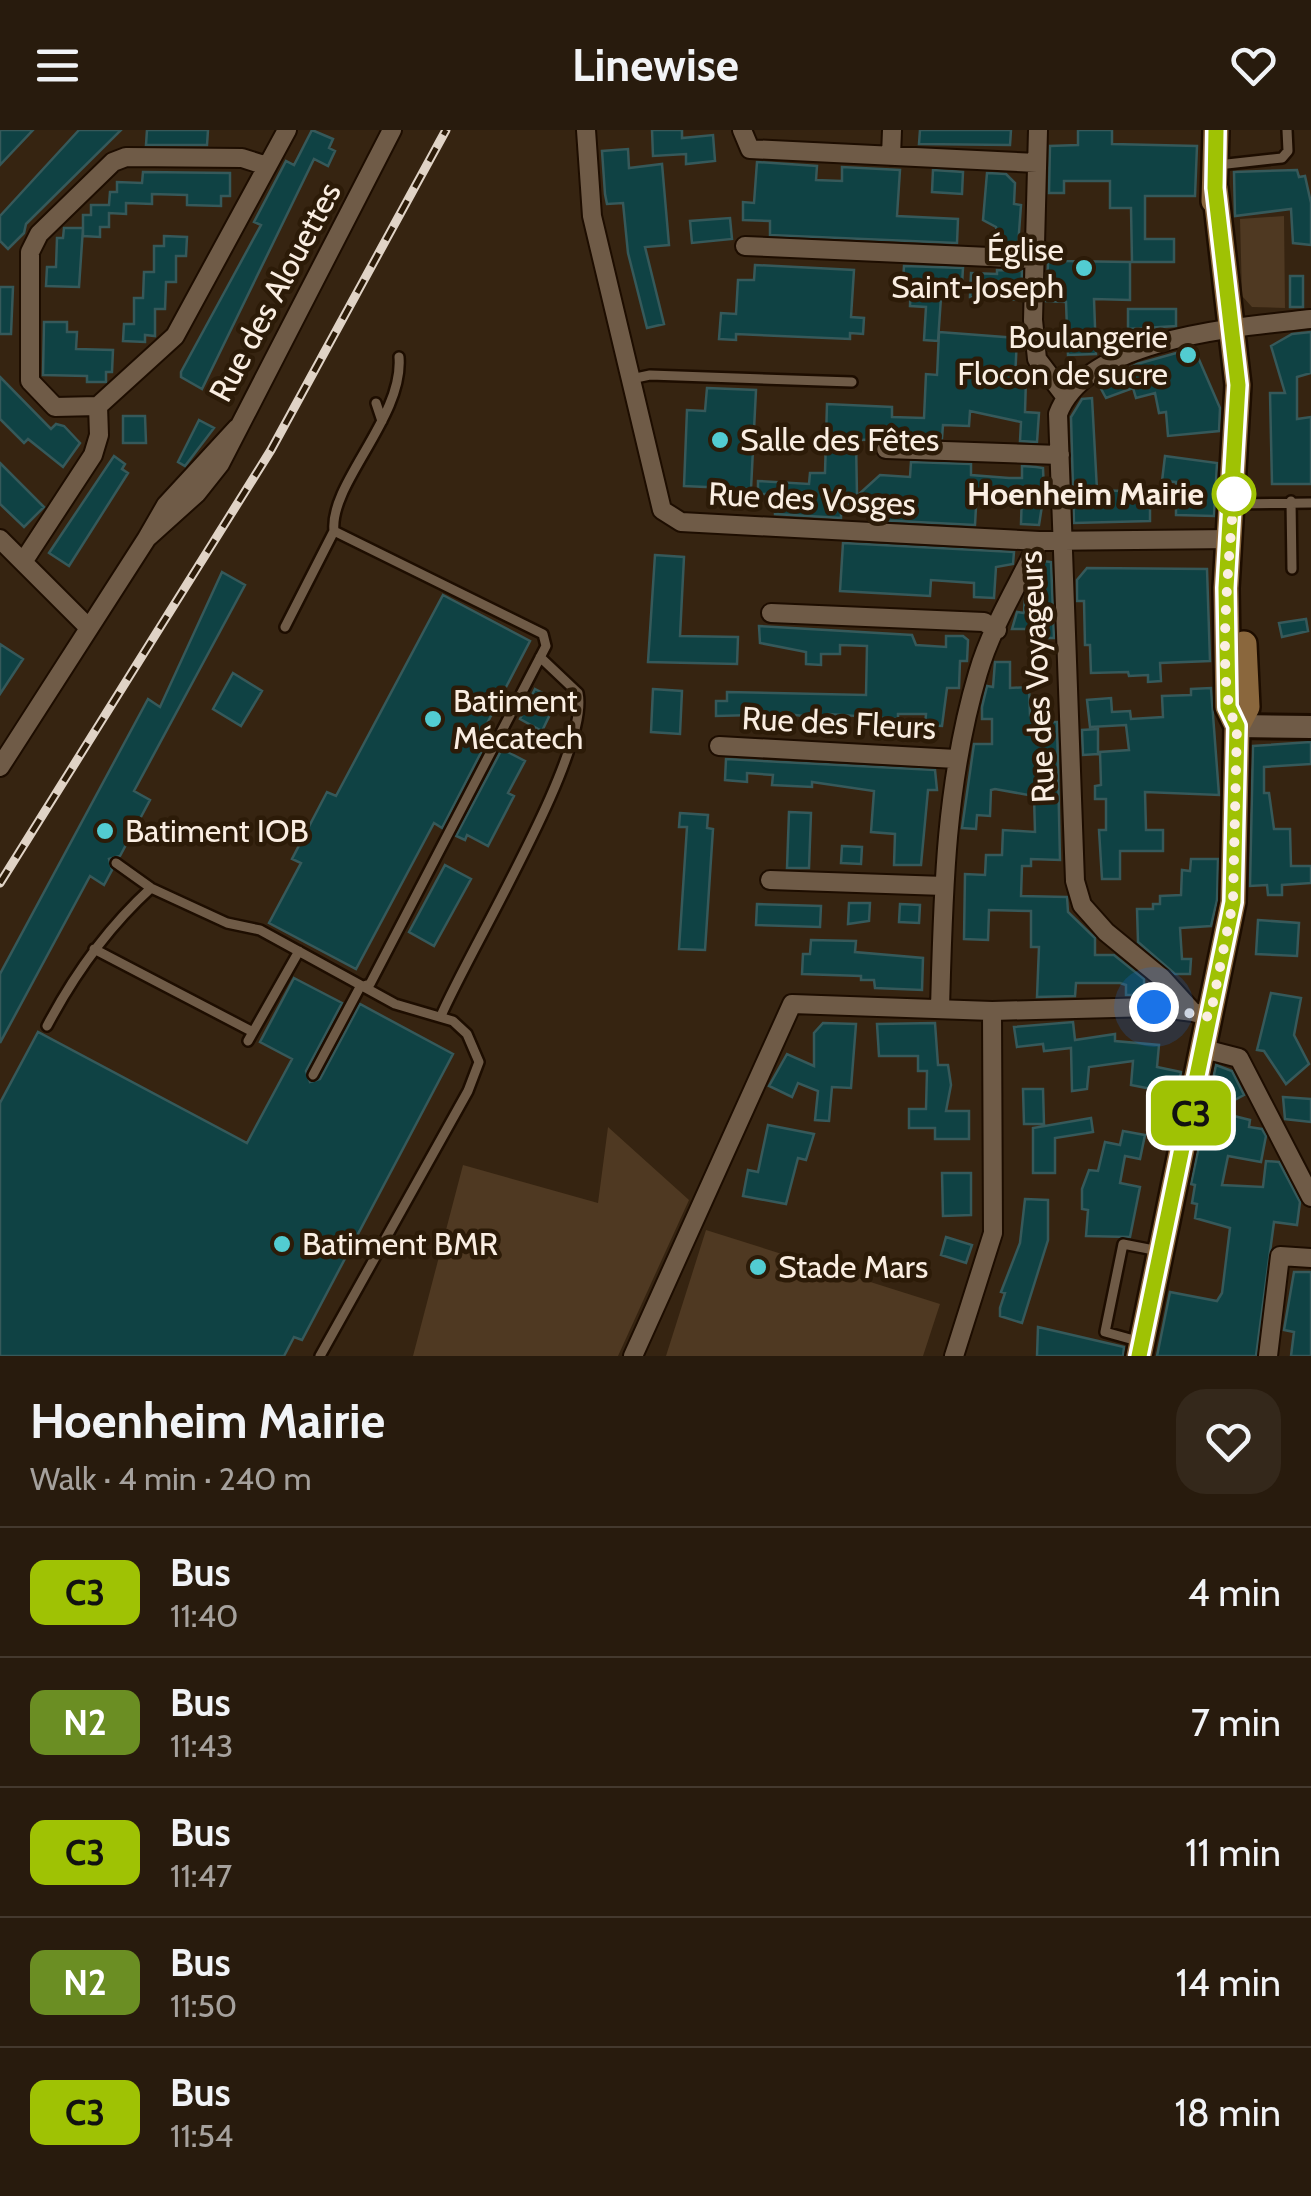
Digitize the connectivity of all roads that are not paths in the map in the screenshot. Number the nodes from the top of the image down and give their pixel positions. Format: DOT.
graph roads {
  1 [pos="287,130"];
  2 [pos="392,130"];
  3 [pos="586,130"];
  4 [pos="742,130"];
  5 [pos="892,130"];
  6 [pos="1038,130"];
  7 [pos="1216,130"];
  8 [pos="1287,130"];
  9 [pos="891,156"];
  10 [pos="1037,163"];
  11 [pos="267,166"];
  12 [pos="1215,177"];
  13 [pos="745,246"];
  14 [pos="1035,259"];
  15 [pos="1311,319"];
  16 [pos="1221,330"];
  17 [pos="399,357"];
  18 [pos="630,379"];
  19 [pos="852,382"];
  20 [pos="1065,396"];
  21 [pos="376,403"];
  22 [pos="98,406"];
  23 [pos="382,421"];
  24 [pos="886,449"];
  25 [pos="1060,455"];
  26 [pos="1291,500"];
  27 [pos="1311,503"];
  28 [pos="1234,504"];
  29 [pos="334,531"];
  30 [pos="0,539"];
  31 [pos="1061,539"];
  32 [pos="1232,539"];
  33 [pos="1039,540"];
  34 [pos="24,562"];
  35 [pos="1292,569"];
  36 [pos="771,613"];
  37 [pos="284,627"];
  38 [pos="89,628"];
  39 [pos="997,630"];
  40 [pos="540,657"];
  41 [pos="1309,722"];
  42 [pos="1237,726"];
  43 [pos="719,746"];
  44 [pos="956,759"];
  45 [pos="0,767"];
  46 [pos="116,863"];
  47 [pos="770,880"];
  48 [pos="944,886"];
  49 [pos="151,888"];
  50 [pos="94,949"];
  51 [pos="299,951"];
  52 [pos="360,987"];
  53 [pos="940,1009"];
  54 [pos="992,1010"];
  55 [pos="1202,1015"];
  56 [pos="441,1016"];
  57 [pos="47,1026"];
  58 [pos="1204,1049"];
  59 [pos="313,1075"];
  60 [pos="1311,1197"];
  61 [pos="1164,1246"];
  62 [pos="1311,1258"];
  63 [pos="1141,1349"];
  64 [pos="320,1356"];
  65 [pos="633,1356"];
  66 [pos="954,1356"];
  67 [pos="1268,1356"];
  1 -- 11 [label="street"];
  2 -- 38 [label="street, Rue des Alouettes"];
  3 -- 18 [label="street, Rue des Vosges"];
  4 -- 9 [label="street"];
  5 -- 9 [label="street"];
  6 -- 10 [label="street"];
  7 -- 12 [label="main road"];
  8 -- 12 [label="lane"];
  9 -- 10 [label="street"];
  10 -- 14 [label="street"];
  11 -- 22 [label="street"];
  11 -- 22 [label="street"];
  12 -- 16 [label="main road"];
  13 -- 14 [label="street"];
  14 -- 20 [label="street"];
  15 -- 16 [label="street"];
  16 -- 20 [label="street"];
  16 -- 28 [label="main road"];
  17 -- 23 [label="lane"];
  18 -- 19 [label="lane"];
  18 -- 33 [label="street, Rue des Vosges"];
  20 -- 25 [label="street, Rue des Voyageurs"];
  21 -- 23 [label="lane"];
  22 -- 34 [label="street"];
  23 -- 29 [label="lane"];
  24 -- 25 [label="street"];
  25 -- 31 [label="street, Rue des Voyageurs"];
  26 -- 27 [label="lane"];
  26 -- 28 [label="lane"];
  26 -- 35 [label="lane"];
  28 -- 32 [label="main road"];
  29 -- 37 [label="lane"];
  29 -- 40 [label="lane"];
  30 -- 34 [label="street"];
  31 -- 32 [label="street, Rue des Vosges"];
  31 -- 33 [label="street, Rue des Vosges"];
  31 -- 55 [label="street, Rue des Voyageurs"];
  32 -- 42 [label="main road"];
  33 -- 39 [label="street"];
  34 -- 38 [label="street"];
  36 -- 39 [label="street"];
  38 -- 45 [label="street, Rue des Alouettes"];
  39 -- 44 [label="street"];
  40 -- 52 [label="lane"];
  40 -- 56 [label="lane"];
  41 -- 42 [label="street"];
  42 -- 55 [label="main road"];
  43 -- 44 [label="street, Rue des Fleurs"];
  44 -- 48 [label="street"];
  46 -- 49 [label="lane"];
  47 -- 48 [label="street"];
  48 -- 53 [label="street"];
  49 -- 50 [label="lane"];
  49 -- 51 [label="lane"];
  50 -- 51 [label="lane"];
  50 -- 57 [label="lane"];
  51 -- 52 [label="lane"];
  52 -- 56 [label="lane"];
  52 -- 59 [label="lane"];
  53 -- 54 [label="street"];
  53 -- 65 [label="street"];
  54 -- 55 [label="street"];
  54 -- 66 [label="street"];
  55 -- 58 [label="main road"];
  56 -- 64 [label="lane"];
  58 -- 60 [label="street"];
  58 -- 61 [label="main road"];
  61 -- 63 [label="main road"];
  61 -- 63 [label="lane"];
  62 -- 67 [label="street"];
}
